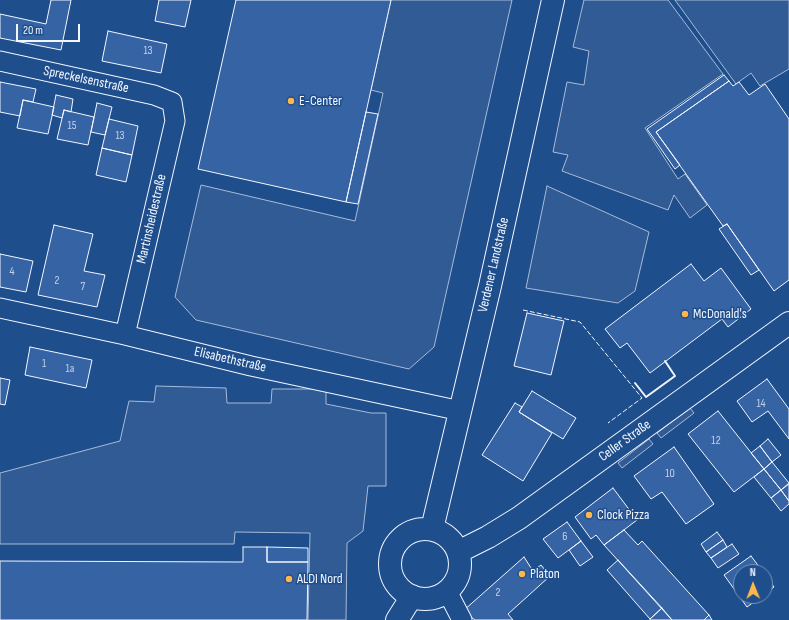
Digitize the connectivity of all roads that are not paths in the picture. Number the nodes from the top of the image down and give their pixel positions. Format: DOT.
graph roads {
  1 [pos="553,0"];
  2 [pos="0,61"];
  3 [pos="172,102"];
  4 [pos="0,308"];
  5 [pos="789,323"];
  6 [pos="125,335"];
  7 [pos="461,411"];
  8 [pos="432,529"];
  9 [pos="458,552"];
  10 [pos="447,591"];
  11 [pos="412,596"];
  12 [pos="398,620"];
  13 [pos="462,620"];
  1 -- 7 [label="main road, Verdener Landstraße"];
  2 -- 3 [label="street, Spreckelsenstraße"];
  3 -- 6 [label="street, Martinsheidestraße"];
  4 -- 6 [label="street, Elisabethstraße"];
  5 -- 9 [label="main road, Celler Straße"];
  6 -- 7 [label="street, Elisabethstraße"];
  7 -- 8 [label="main road, Verdener Landstraße"];
  8 -- 9 [label="main road"];
  8 -- 11 [label="main road"];
  9 -- 10 [label="main road"];
  10 -- 11 [label="main road"];
  10 -- 13 [label="street"];
  11 -- 12 [label="main road"];
}
